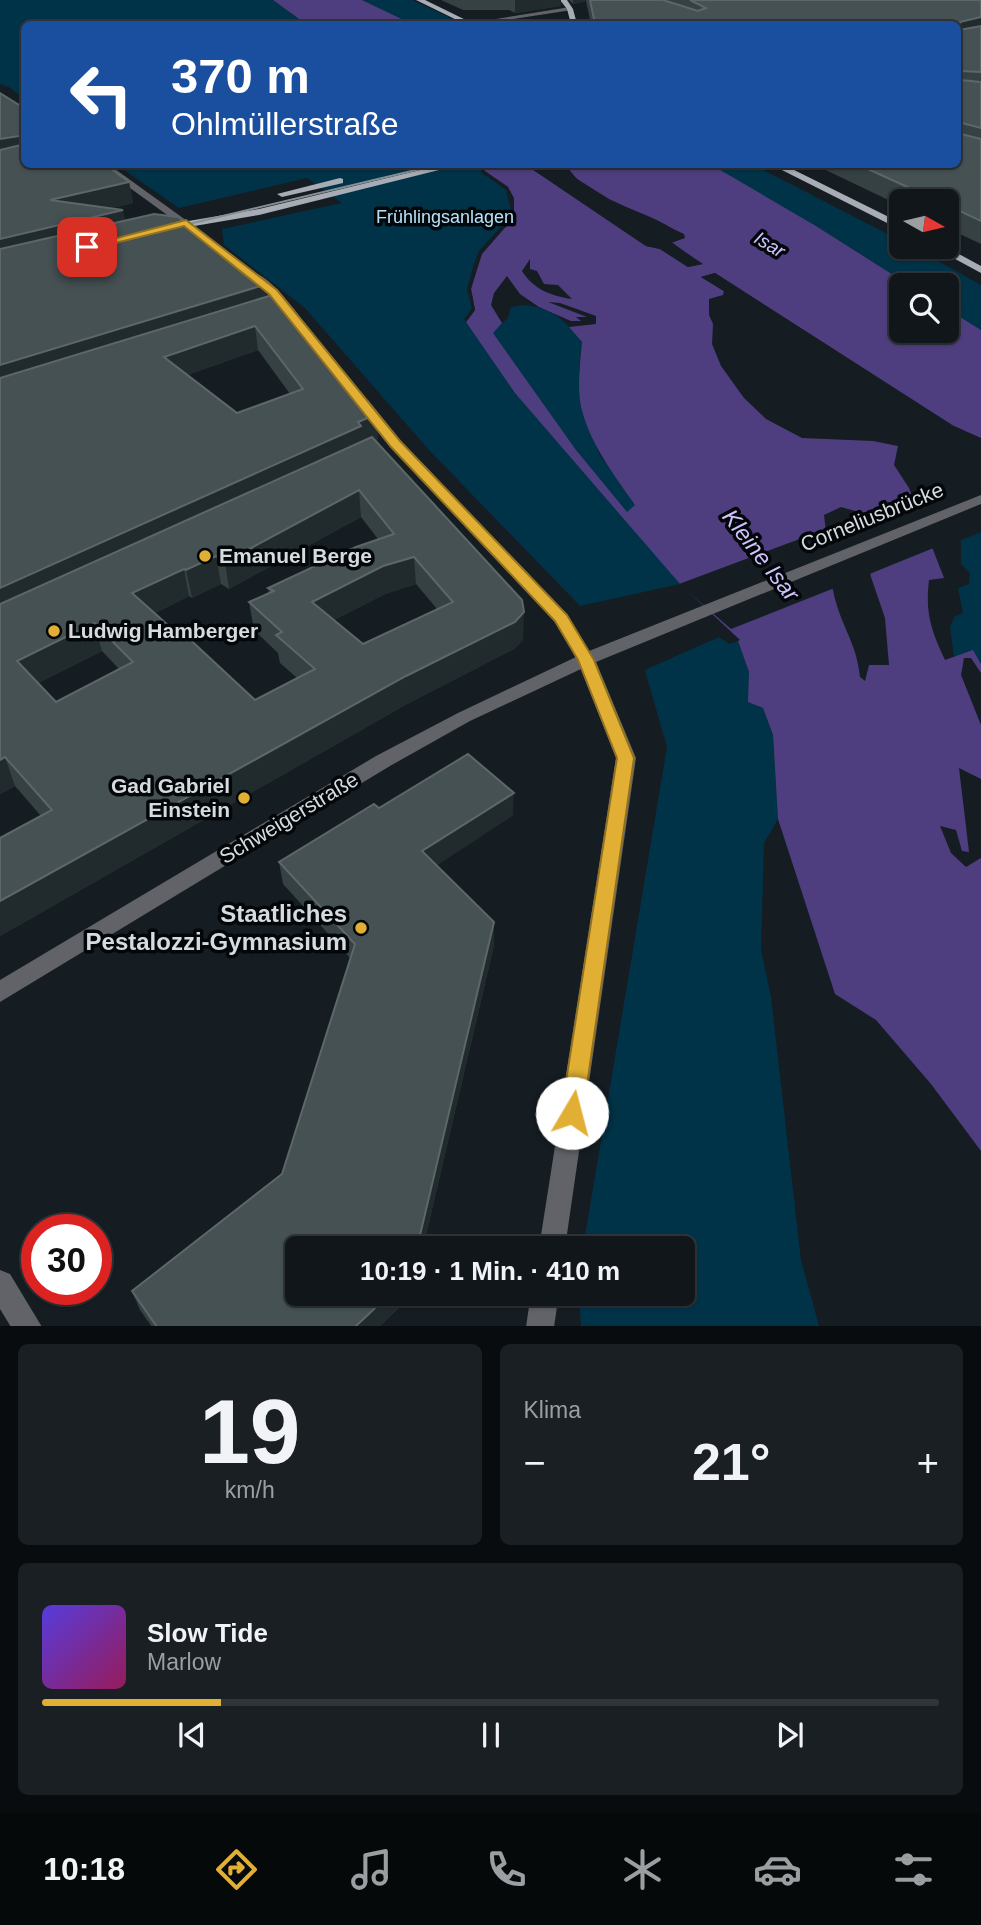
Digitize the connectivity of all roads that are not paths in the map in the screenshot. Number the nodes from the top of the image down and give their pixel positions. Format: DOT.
graph roads {
  1 [pos="419,0"];
  2 [pos="563,0"];
  3 [pos="570,9"];
  4 [pos="464,21"];
  5 [pos="490,21"];
  6 [pos="573,21"];
  7 [pos="107,168"];
  8 [pos="396,168"];
  9 [pos="443,168"];
  10 [pos="783,168"];
  11 [pos="889,221"];
  12 [pos="186,223"];
  13 [pos="150,232"];
  14 [pos="204,236"];
  15 [pos="959,258"];
  16 [pos="242,267"];
  17 [pos="981,270"];
  18 [pos="302,327"];
  19 [pos="353,391"];
  20 [pos="977,500"];
  21 [pos="586,660"];
  22 [pos="0,992"];
  23 [pos="554,1236"];
  24 [pos="0,1284"];
  25 [pos="543,1306"];
  26 [pos="28,1326"];
  27 [pos="540,1326"];
  1 -- 4 [label="main road"];
  2 -- 3 [label="main road"];
  3 -- 5 [label="street"];
  3 -- 6 [label="main road"];
  7 -- 12 [label="street"];
  8 -- 12 [label="main road"];
  9 -- 12 [label="main road"];
  10 -- 11 [label="main road"];
  12 -- 13 [label="main road"];
  12 -- 14 [label="street"];
  15 -- 17 [label="main road"];
  16 -- 18 [label="street"];
  19 -- 21 [label="street"];
  20 -- 21 [label="street, Corneliusbrücke"];
  21 -- 22 [label="street, Schweigerstraße"];
  21 -- 23 [label="street"];
  24 -- 26 [label="street"];
  25 -- 27 [label="street"];
}
